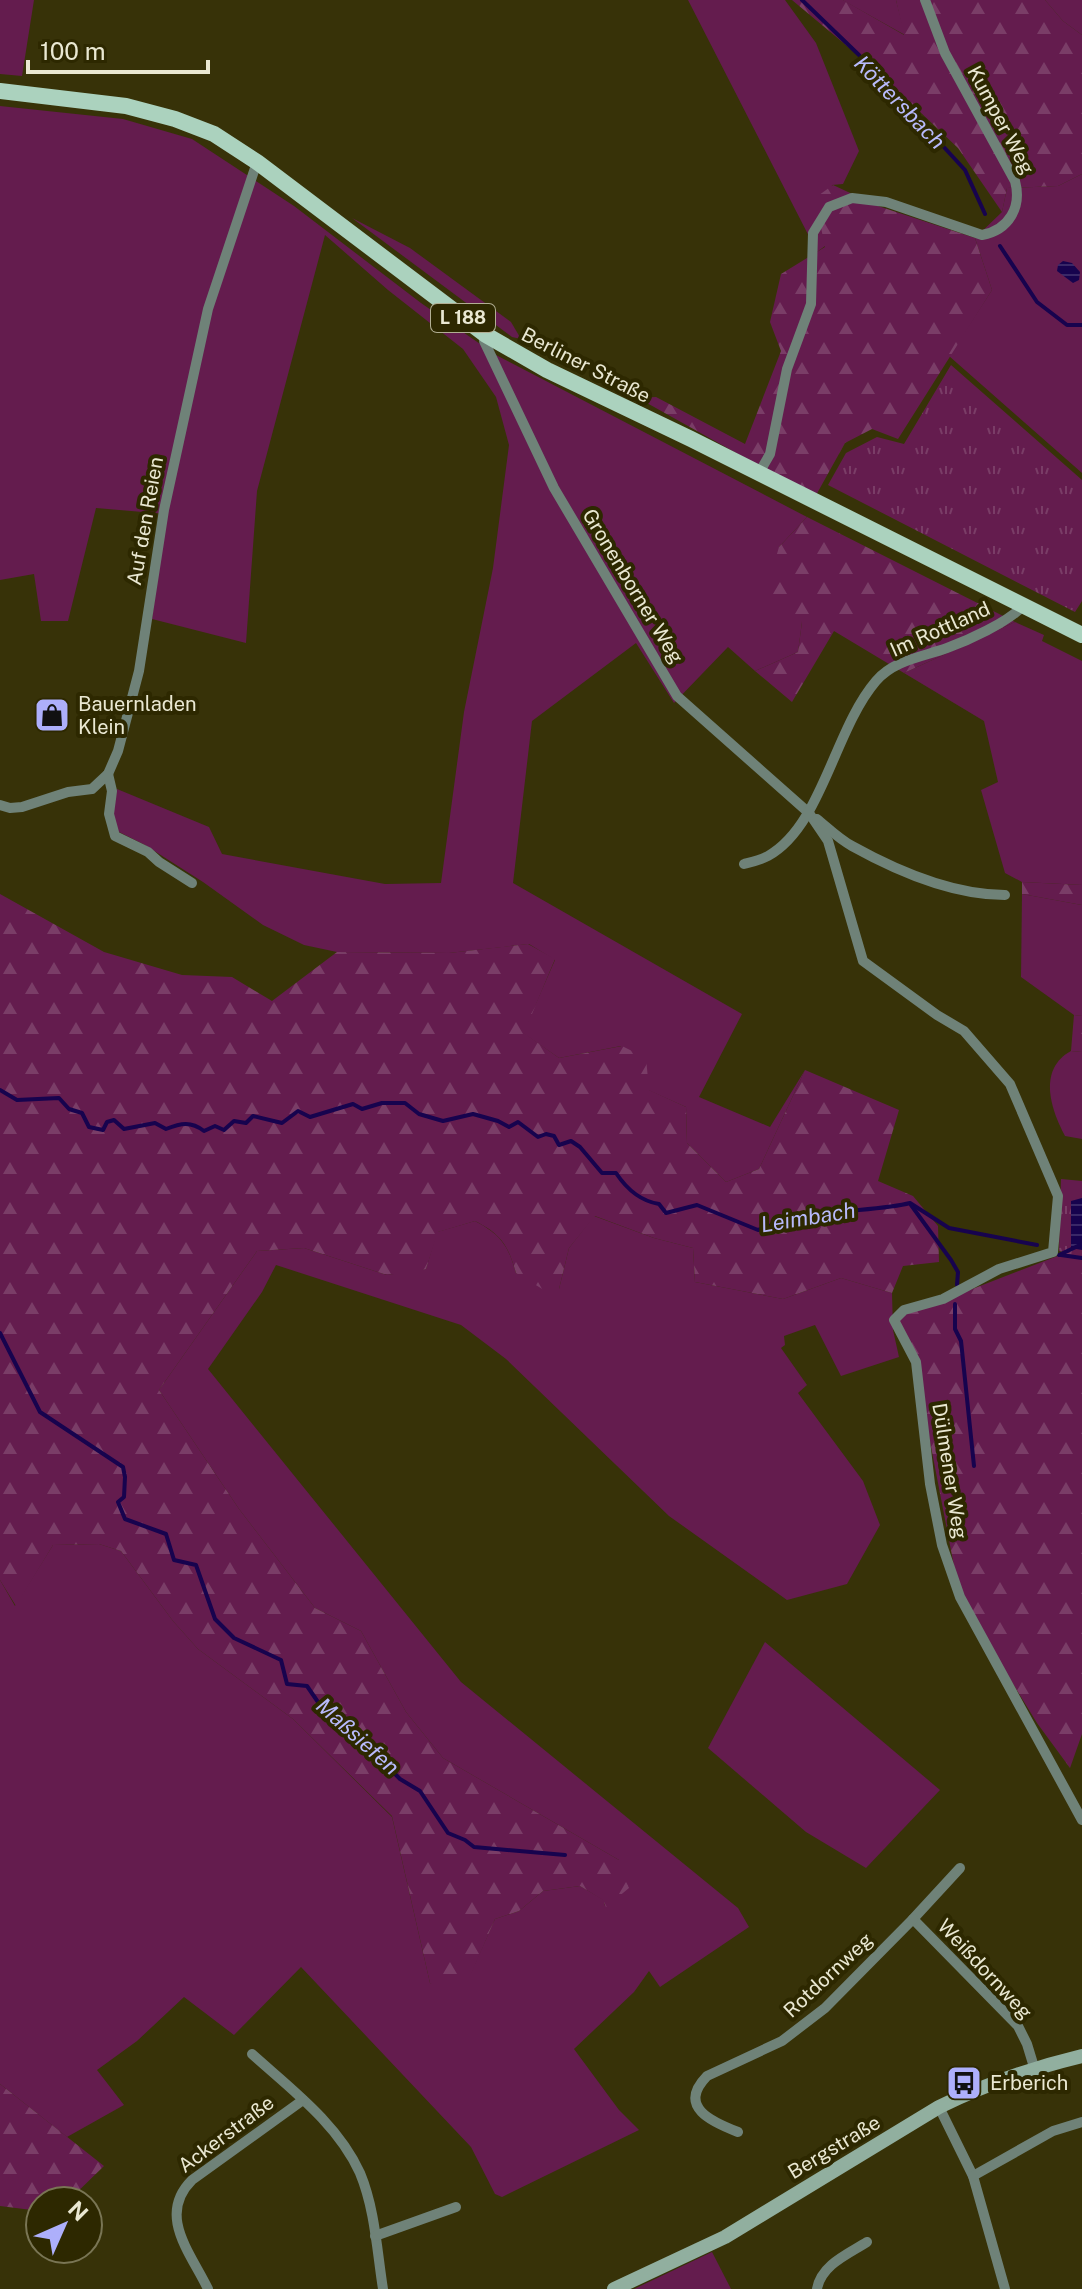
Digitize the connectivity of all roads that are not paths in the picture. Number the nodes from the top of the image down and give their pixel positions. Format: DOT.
graph roads {
  1 [pos="925,0"];
  2 [pos="0,91"];
  3 [pos="257,162"];
  4 [pos="486,335"];
  5 [pos="759,473"];
  6 [pos="1022,607"];
  7 [pos="1082,635"];
  8 [pos="108,774"];
  9 [pos="0,805"];
  10 [pos="809,813"];
  11 [pos="744,864"];
  12 [pos="192,883"];
  13 [pos="1005,895"];
  14 [pos="1050,1253"];
  15 [pos="1082,1820"];
  16 [pos="960,1868"];
  17 [pos="913,1919"];
  18 [pos="252,2054"];
  19 [pos="1082,2056"];
  20 [pos="1034,2067"];
  21 [pos="303,2100"];
  22 [pos="939,2107"];
  23 [pos="1082,2122"];
  24 [pos="738,2132"];
  25 [pos="973,2176"];
  26 [pos="456,2207"];
  27 [pos="375,2236"];
  28 [pos="867,2242"];
  29 [pos="208,2289"];
  30 [pos="383,2289"];
  31 [pos="614,2289"];
  32 [pos="817,2289"];
  33 [pos="1005,2289"];
  1 -- 5 [label="street, Kumper Weg"];
  2 -- 3 [label="main road, Berliner Straße / L 188"];
  3 -- 4 [label="main road, Berliner Straße / L 188"];
  3 -- 8 [label="street, Auf den Reien"];
  4 -- 5 [label="main road, Berliner Straße / L 188"];
  4 -- 10 [label="street, Gronenborner Weg"];
  5 -- 6 [label="main road, Berliner Straße / L 188"];
  6 -- 7 [label="main road, Berliner Straße / L 188"];
  6 -- 10 [label="street, Im Rottland"];
  8 -- 9 [label="street"];
  8 -- 12 [label="street"];
  10 -- 11 [label="street"];
  10 -- 13 [label="street, Gronenborner Weg"];
  10 -- 14 [label="street, Gronenborner Weg"];
  14 -- 15 [label="street, Dülmener Weg"];
  16 -- 17 [label="street, Weißdornweg"];
  17 -- 20 [label="street, Weißdornweg"];
  17 -- 24 [label="street, Rotdornweg"];
  18 -- 21 [label="street"];
  19 -- 20 [label="street, Bergstraße"];
  20 -- 22 [label="street, Bergstraße"];
  21 -- 27 [label="street"];
  21 -- 29 [label="street, Ackerstraße"];
  22 -- 25 [label="street"];
  22 -- 31 [label="street, Bergstraße"];
  23 -- 25 [label="street"];
  25 -- 33 [label="street"];
  26 -- 27 [label="street"];
  27 -- 30 [label="street"];
  28 -- 32 [label="street"];
}
